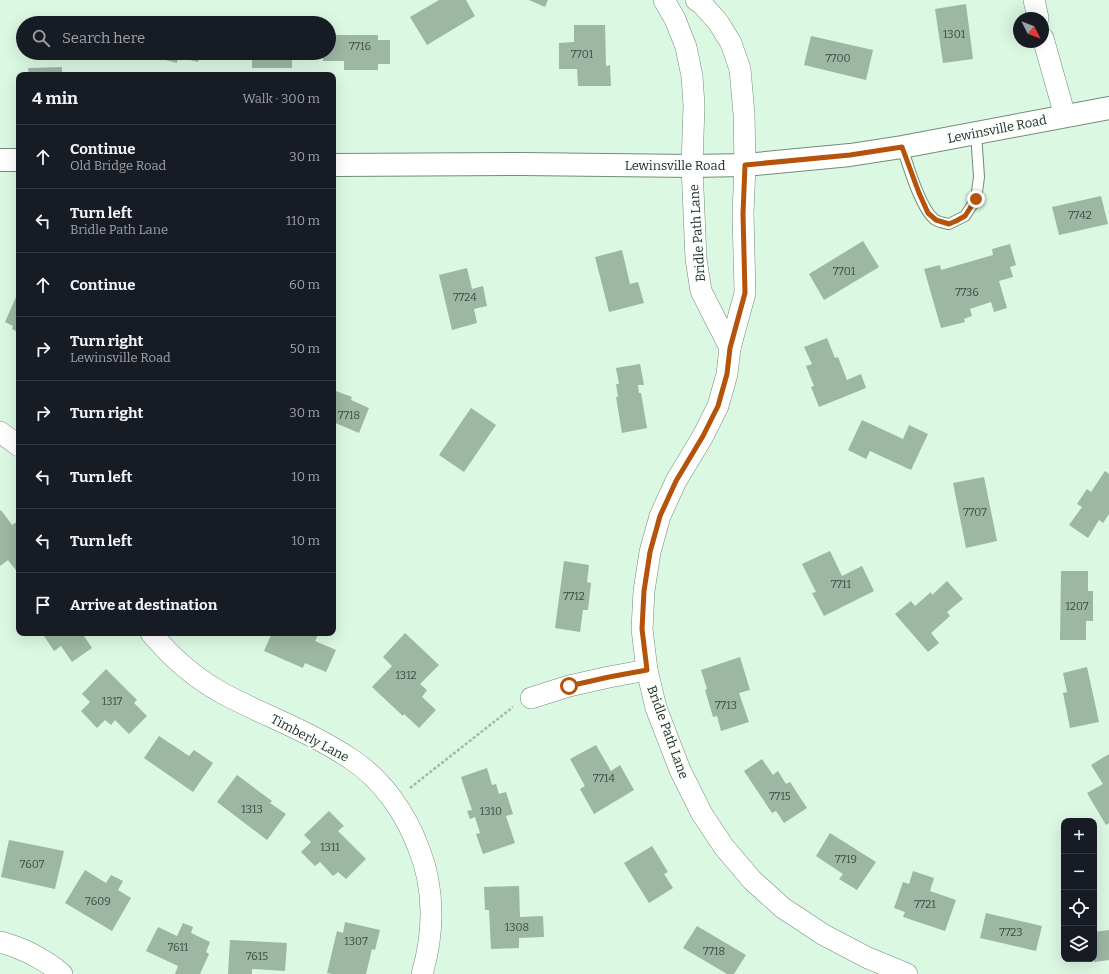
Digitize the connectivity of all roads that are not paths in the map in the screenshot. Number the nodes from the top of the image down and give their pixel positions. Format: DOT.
graph roads {
  1 [pos="664,0"];
  2 [pos="696,0"];
  3 [pos="1034,0"];
  4 [pos="1037,12"];
  5 [pos="1046,48"];
  6 [pos="1109,108"];
  7 [pos="1065,116"];
  8 [pos="976,133"];
  9 [pos="902,147"];
  10 [pos="0,160"];
  11 [pos="16,160"];
  12 [pos="336,165"];
  13 [pos="745,165"];
  14 [pos="692,166"];
  15 [pos="730,348"];
  16 [pos="0,432"];
  17 [pos="16,443"];
  18 [pos="154,636"];
  19 [pos="647,670"];
  20 [pos="524,701"];
  21 [pos="0,942"];
  22 [pos="62,974"];
  23 [pos="422,974"];
  24 [pos="907,974"];
  1 -- 14 [label="street, Bridle Path Lane"];
  2 -- 13 [label="street"];
  3 -- 4 [label="street"];
  5 -- 7 [label="street"];
  6 -- 7 [label="main road, Lewinsville Road"];
  7 -- 8 [label="main road, Lewinsville Road"];
  8 -- 9 [label="main road, Lewinsville Road"];
  8 -- 9 [label="lane"];
  9 -- 13 [label="main road, Lewinsville Road"];
  10 -- 11 [label="main road"];
  12 -- 14 [label="main road, Lewinsville Road"];
  13 -- 14 [label="main road, Lewinsville Road"];
  13 -- 15 [label="street"];
  14 -- 15 [label="street, Bridle Path Lane"];
  15 -- 19 [label="street, Bridle Path Lane"];
  16 -- 17 [label="street"];
  18 -- 23 [label="street, Timberly Lane"];
  19 -- 20 [label="street"];
  19 -- 24 [label="street, Bridle Path Lane"];
  21 -- 22 [label="street"];
}
